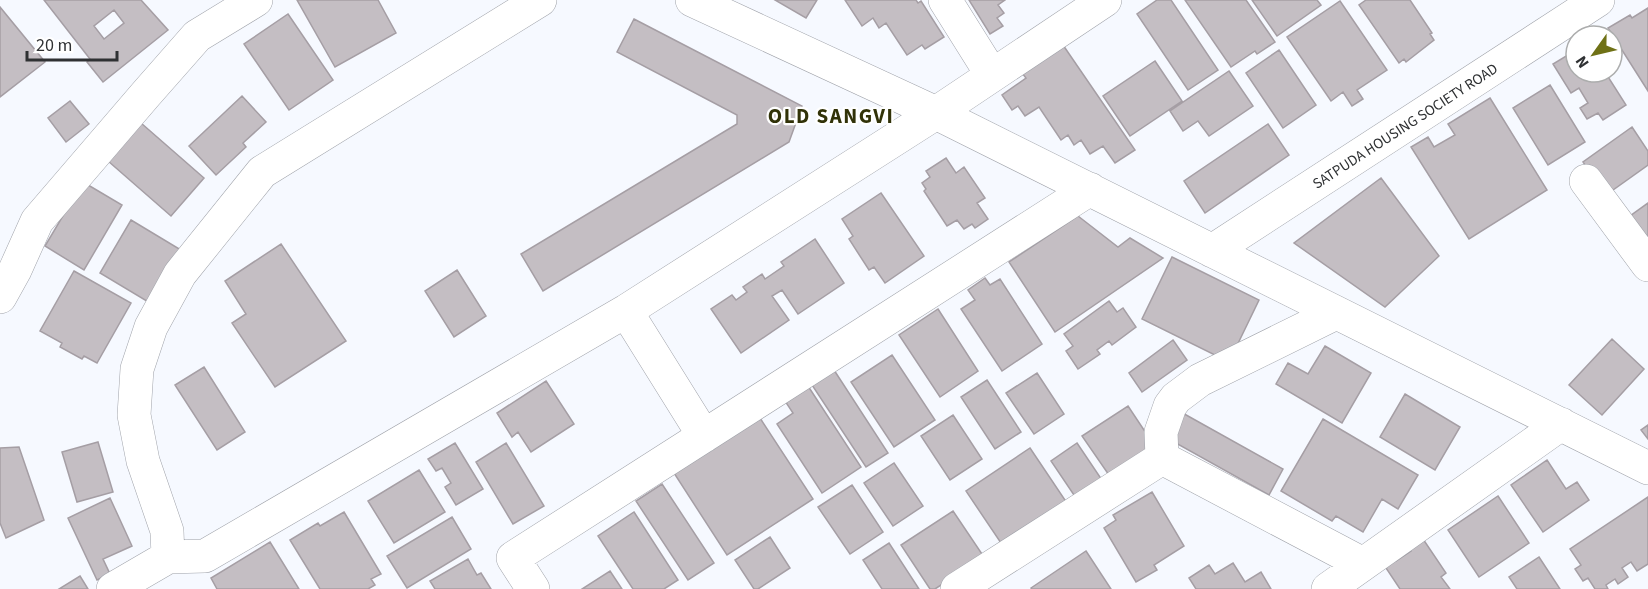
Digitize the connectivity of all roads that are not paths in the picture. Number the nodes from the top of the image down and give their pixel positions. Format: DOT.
graph roads {
  1 [pos="256,0"];
  2 [pos="540,0"];
  3 [pos="692,0"];
  4 [pos="945,0"];
  5 [pos="1105,0"];
  6 [pos="1598,0"];
  7 [pos="992,75"];
  8 [pos="936,113"];
  9 [pos="1586,181"];
  10 [pos="1090,189"];
  11 [pos="1212,251"];
  12 [pos="1648,265"];
  13 [pos="0,297"];
  14 [pos="626,310"];
  15 [pos="1336,313"];
  16 [pos="1561,424"];
  17 [pos="704,436"];
  18 [pos="1161,458"];
  19 [pos="1648,468"];
  20 [pos="168,557"];
  21 [pos="1363,564"];
  22 [pos="113,589"];
  23 [pos="533,589"];
  24 [pos="957,589"];
  25 [pos="1328,589"];
  1 -- 13 [label="street"];
  2 -- 20 [label="street"];
  3 -- 8 [label="street"];
  4 -- 7 [label="street"];
  5 -- 7 [label="street"];
  6 -- 11 [label="street, SATPUDA HOUSING SOCIETY ROAD"];
  7 -- 8 [label="street"];
  8 -- 10 [label="street"];
  8 -- 14 [label="street"];
  9 -- 12 [label="street"];
  10 -- 11 [label="street"];
  10 -- 17 [label="street"];
  11 -- 15 [label="street"];
  14 -- 17 [label="street"];
  14 -- 20 [label="street"];
  15 -- 16 [label="street"];
  15 -- 18 [label="street"];
  16 -- 19 [label="street"];
  16 -- 21 [label="street"];
  17 -- 23 [label="street"];
  18 -- 21 [label="street"];
  18 -- 24 [label="street"];
  20 -- 22 [label="street"];
  21 -- 25 [label="street"];
}
